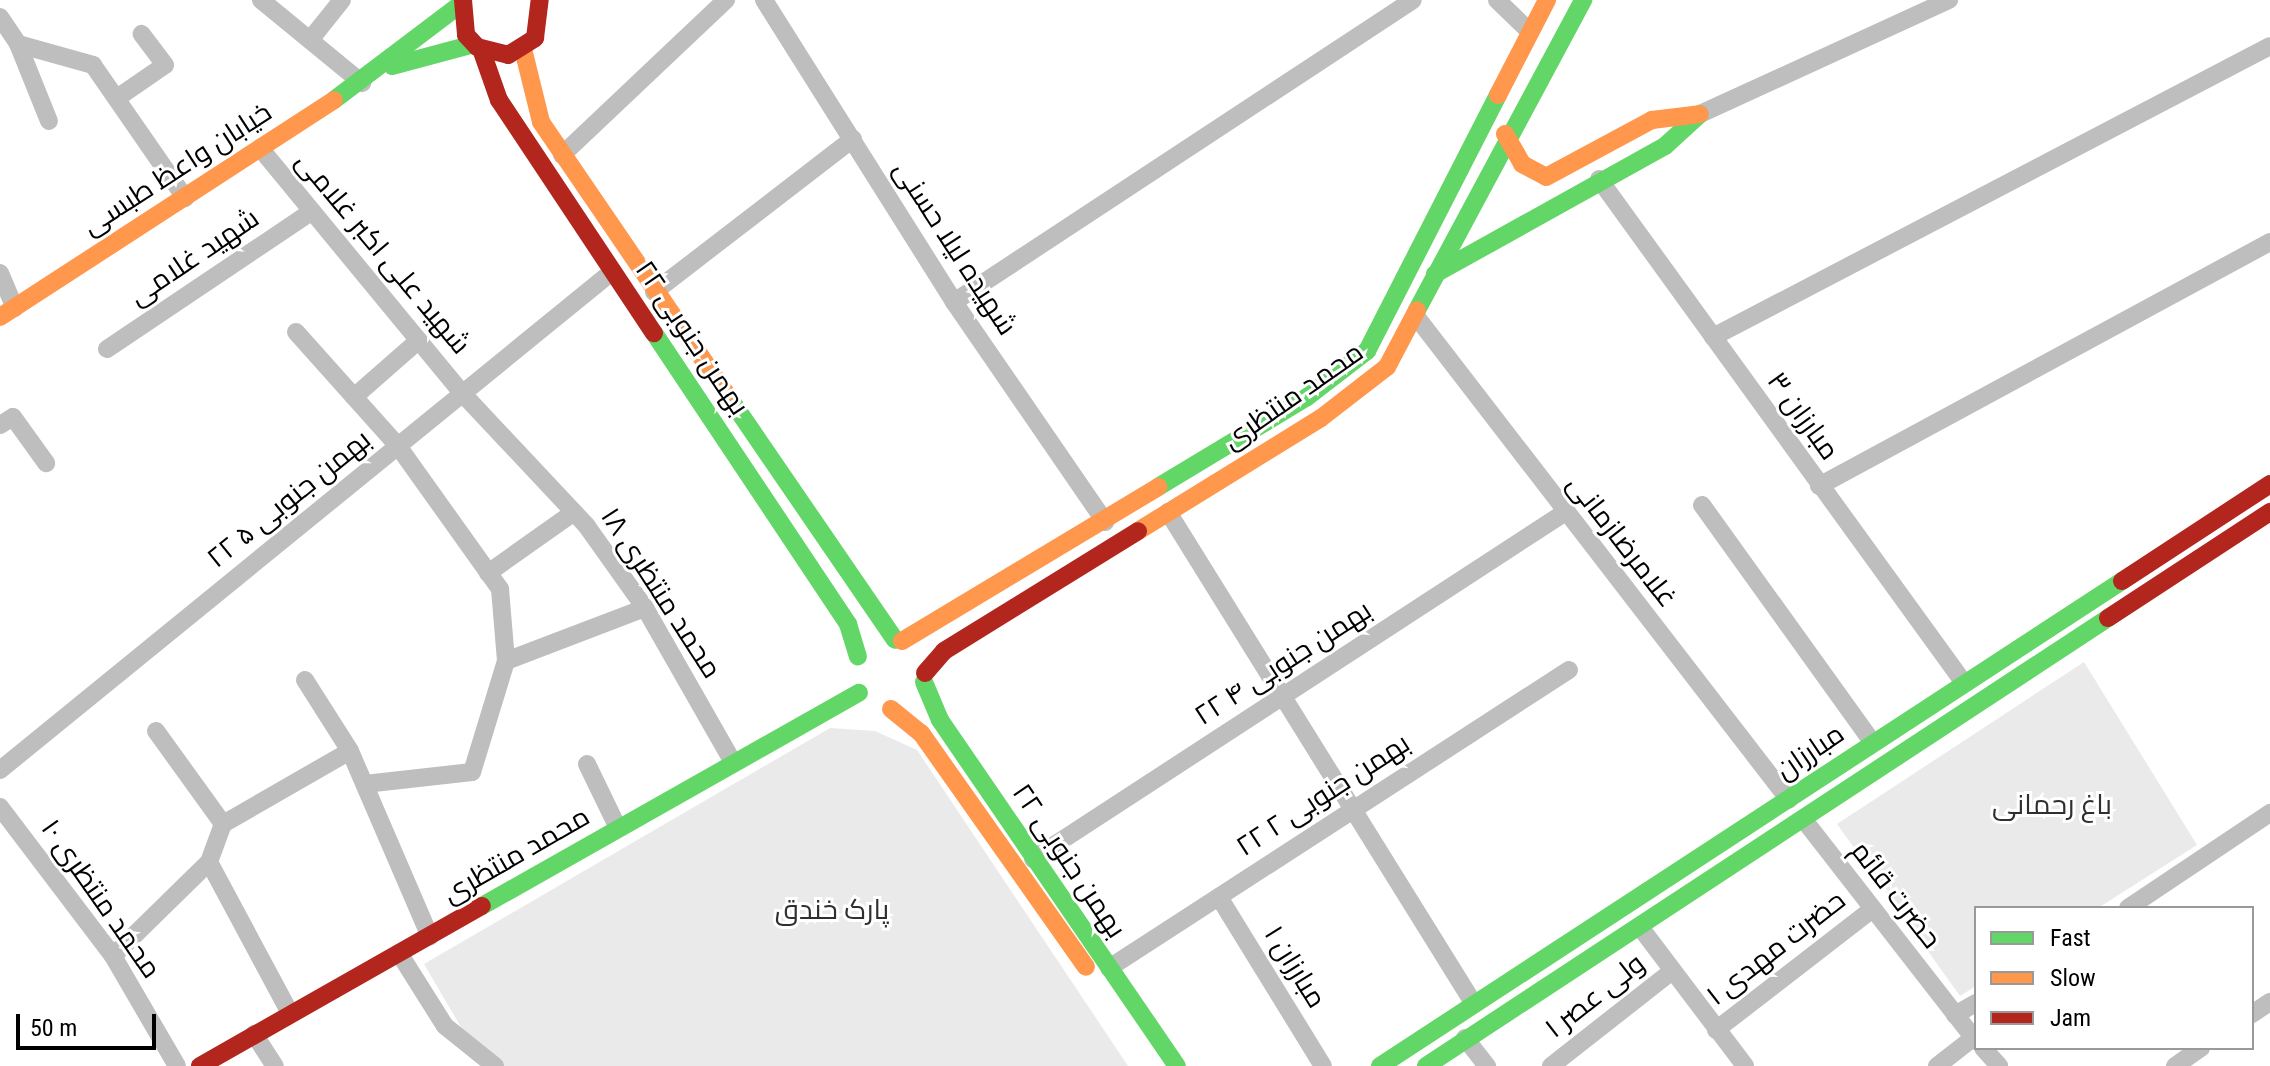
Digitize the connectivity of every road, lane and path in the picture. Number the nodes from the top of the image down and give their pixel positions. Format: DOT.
graph roads {
  1 [pos="261,0"];
  2 [pos="342,0"];
  3 [pos="726,0"];
  4 [pos="764,0"];
  5 [pos="1413,0"];
  6 [pos="1497,0"];
  7 [pos="1547,0"];
  8 [pos="1583,0"];
  9 [pos="1949,0"];
  10 [pos="462,2"];
  11 [pos="545,2"];
  12 [pos="0,17"];
  13 [pos="1529,31"];
  14 [pos="142,34"];
  15 [pos="310,40"];
  16 [pos="18,44"];
  17 [pos="478,46"];
  18 [pos="2270,46"];
  19 [pos="523,49"];
  20 [pos="384,68"];
  21 [pos="362,83"];
  22 [pos="117,98"];
  23 [pos="1700,114"];
  24 [pos="49,121"];
  25 [pos="1505,134"];
  26 [pos="853,139"];
  27 [pos="260,148"];
  28 [pos="562,155"];
  29 [pos="1599,179"];
  30 [pos="185,198"];
  31 [pos="312,211"];
  32 [pos="2270,242"];
  33 [pos="613,271"];
  34 [pos="0,273"];
  35 [pos="1435,274"];
  36 [pos="654,292"];
  37 [pos="954,302"];
  38 [pos="7,312"];
  39 [pos="1415,315"];
  40 [pos="296,332"];
  41 [pos="1713,337"];
  42 [pos="419,340"];
  43 [pos="107,349"];
  44 [pos="463,394"];
  45 [pos="354,397"];
  46 [pos="738,415"];
  47 [pos="0,425"];
  48 [pos="718,429"];
  49 [pos="398,446"];
  50 [pos="46,463"];
  51 [pos="2270,484"];
  52 [pos="1819,486"];
  53 [pos="1702,505"];
  54 [pos="574,512"];
  55 [pos="1168,512"];
  56 [pos="2270,512"];
  57 [pos="1564,513"];
  58 [pos="1105,522"];
  59 [pos="488,573"];
  60 [pos="645,608"];
  61 [pos="899,640"];
  62 [pos="858,657"];
  63 [pos="506,661"];
  64 [pos="1569,670"];
  65 [pos="924,677"];
  66 [pos="305,680"];
  67 [pos="1964,683"];
  68 [pos="859,693"];
  69 [pos="1282,696"];
  70 [pos="891,709"];
  71 [pos="156,731"];
  72 [pos="1873,743"];
  73 [pos="350,751"];
  74 [pos="733,762"];
  75 [pos="587,764"];
  76 [pos="0,770"];
  77 [pos="365,784"];
  78 [pos="1789,800"];
  79 [pos="0,807"];
  80 [pos="1353,809"];
  81 [pos="2270,813"];
  82 [pos="1804,820"];
  83 [pos="223,824"];
  84 [pos="618,828"];
  85 [pos="1033,859"];
  86 [pos="209,862"];
  87 [pos="1219,897"];
  88 [pos="2131,906"];
  89 [pos="1871,910"];
  90 [pos="1640,927"];
  91 [pos="430,937"];
  92 [pos="399,953"];
  93 [pos="113,956"];
  94 [pos="1109,968"];
  95 [pos="1672,971"];
  96 [pos="1474,1004"];
  97 [pos="1974,1004"];
  98 [pos="290,1013"];
  99 [pos="1955,1015"];
  100 [pos="1716,1030"];
  101 [pos="254,1034"];
  102 [pos="1465,1038"];
  103 [pos="1974,1038"];
  104 [pos="1974,1044"];
  105 [pos="1984,1050"];
  106 [pos="2198,1050"];
  107 [pos="177,1066"];
  108 [pos="200,1066"];
  109 [pos="275,1066"];
  110 [pos="495,1066"];
  111 [pos="1156,1066"];
  112 [pos="1177,1066"];
  113 [pos="1323,1066"];
  114 [pos="1380,1066"];
  115 [pos="1426,1066"];
  116 [pos="1487,1066"];
  117 [pos="1551,1066"];
  118 [pos="1745,1066"];
  119 [pos="1937,1066"];
  120 [pos="1999,1066"];
  121 [pos="2175,1066"];
  1 -- 15 [label="street"];
  2 -- 15 [label="street"];
  3 -- 28 [label="street"];
  4 -- 26 [label="street, شهیده لیلا حسنی"];
  5 -- 37 [label="street"];
  6 -- 13 [label="street"];
  7 -- 13 [label="street, محمد منتظری"];
  8 -- 25 [label="street, محمد منتظری"];
  9 -- 23 [label="street"];
  10 -- 17 [label="street, ۲۲ بهمن جنوبی"];
  10 -- 20 [label="street"];
  11 -- 19 [label="street"];
  12 -- 16 [label="street"];
  13 -- 58 [label="street, محمد منتظری"];
  14 -- 22 [label="street"];
  15 -- 21 [label="street"];
  16 -- 22 [label="street"];
  16 -- 24 [label="street"];
  17 -- 19 [label="street"];
  17 -- 20 [label="street"];
  17 -- 33 [label="street, ۲۲ بهمن جنوبی"];
  18 -- 41 [label="street"];
  19 -- 28 [label="street, ۲۲ بهمن جنوبی"];
  20 -- 21 [label="street, خیابان واعظ طبسی"];
  21 -- 27 [label="street, خیابان واعظ طبسی"];
  22 -- 30 [label="street"];
  23 -- 25 [label="street"];
  23 -- 29 [label="street"];
  25 -- 35 [label="street, محمد منتظری"];
  26 -- 36 [label="street"];
  26 -- 37 [label="street, شهیده لیلا حسنی"];
  27 -- 30 [label="street, خیابان واعظ طبسی"];
  27 -- 31 [label="street, شهید علی اکبر غلامی"];
  28 -- 36 [label="street, ۲۲ بهمن جنوبی"];
  29 -- 35 [label="street"];
  29 -- 41 [label="street, مبارزان ۳"];
  30 -- 38 [label="street, خیابان واعظ طبسی"];
  31 -- 42 [label="street, شهید علی اکبر غلامی"];
  31 -- 43 [label="street, شهید غلامی"];
  32 -- 52 [label="street"];
  33 -- 44 [label="street, ۲۲ بهمن جنوبی ۵"];
  33 -- 48 [label="street, ۲۲ بهمن جنوبی"];
  34 -- 38 [label="street"];
  35 -- 39 [label="street, محمد منتظری"];
  36 -- 46 [label="street, ۲۲ بهمن جنوبی"];
  37 -- 58 [label="street, شهیده لیلا حسنی"];
  39 -- 55 [label="street, محمد منتظری"];
  39 -- 57 [label="street, غلامرضازمانی"];
  40 -- 45 [label="street"];
  41 -- 52 [label="street, مبارزان ۳"];
  42 -- 44 [label="street, شهید علی اکبر غلامی"];
  42 -- 45 [label="street"];
  44 -- 49 [label="street, ۲۲ بهمن جنوبی ۵"];
  44 -- 54 [label="street, محمد منتظری ۱۸"];
  45 -- 49 [label="street"];
  46 -- 48 [label="street"];
  46 -- 61 [label="street, ۲۲ بهمن جنوبی"];
  47 -- 50 [label="street"];
  48 -- 62 [label="street, ۲۲ بهمن جنوبی"];
  49 -- 59 [label="street"];
  49 -- 76 [label="street, ۲۲ بهمن جنوبی ۵"];
  51 -- 67 [label="street, مبارزان"];
  52 -- 67 [label="street, مبارزان ۳"];
  53 -- 72 [label="street"];
  54 -- 59 [label="street"];
  54 -- 60 [label="street, محمد منتظری ۱۸"];
  55 -- 65 [label="street, محمد منتظری"];
  55 -- 69 [label="street"];
  56 -- 82 [label="street, مبارزان"];
  57 -- 69 [label="street, ۲۲ بهمن جنوبی ۴"];
  57 -- 78 [label="street, غلامرضازمانی"];
  58 -- 61 [label="street, محمد منتظری"];
  59 -- 63 [label="street"];
  60 -- 63 [label="street"];
  60 -- 74 [label="street, محمد منتظری ۱۸"];
  61 -- 62 [label="street"];
  61 -- 65 [label="street"];
  62 -- 68 [label="street"];
  63 -- 77 [label="street"];
  64 -- 80 [label="street, ۲۲ بهمن جنوبی ۲"];
  65 -- 70 [label="street"];
  65 -- 85 [label="street, ۲۲ بهمن جنوبی"];
  66 -- 73 [label="street"];
  67 -- 72 [label="street, مبارزان"];
  68 -- 70 [label="street"];
  68 -- 74 [label="street, محمد منتظری"];
  69 -- 80 [label="street"];
  69 -- 85 [label="street, ۲۲ بهمن جنوبی ۴"];
  70 -- 111 [label="street, ۲۲ بهمن جنوبی"];
  71 -- 83 [label="street"];
  72 -- 78 [label="street, مبارزان"];
  73 -- 77 [label="street"];
  73 -- 83 [label="street"];
  74 -- 84 [label="street, محمد منتظری"];
  75 -- 84 [label="street"];
  77 -- 91 [label="street"];
  78 -- 82 [label="street"];
  78 -- 96 [label="street, مبارزان"];
  79 -- 93 [label="street, محمد منتظری ۱۰"];
  80 -- 87 [label="street, ۲۲ بهمن جنوبی ۲"];
  80 -- 96 [label="street"];
  81 -- 88 [label="street"];
  82 -- 89 [label="street, حضرت قائم"];
  82 -- 90 [label="street, مبارزان"];
  83 -- 86 [label="street"];
  84 -- 91 [label="street, محمد منتظری"];
  85 -- 94 [label="street, ۲۲ بهمن جنوبی"];
  86 -- 93 [label="street"];
  86 -- 98 [label="street"];
  87 -- 94 [label="street, ۲۲ بهمن جنوبی ۲"];
  87 -- 113 [label="street, مبارزان ۱"];
  89 -- 99 [label="street, حضرت قائم"];
  89 -- 100 [label="street, حضرت مهدی ۱"];
  90 -- 95 [label="street"];
  90 -- 102 [label="street, مبارزان"];
  91 -- 92 [label="street, محمد منتظری"];
  92 -- 98 [label="street, محمد منتظری"];
  92 -- 110 [label="street"];
  93 -- 107 [label="street, محمد منتظری ۱۰"];
  94 -- 112 [label="street, ۲۲ بهمن جنوبی"];
  95 -- 100 [label="street"];
  95 -- 117 [label="street, ولی عصر ۱"];
  96 -- 114 [label="street, مبارزان"];
  97 -- 99 [label="street"];
  98 -- 101 [label="street, محمد منتظری"];
  99 -- 103 [label="street, حضرت قائم"];
  100 -- 118 [label="street"];
  101 -- 108 [label="street, محمد منتظری"];
  101 -- 109 [label="street"];
  102 -- 115 [label="street, مبارزان"];
  102 -- 116 [label="street"];
  104 -- 119 [label="street"];
  105 -- 120 [label="street, حضرت قائم"];
  106 -- 121 [label="street"];
}
